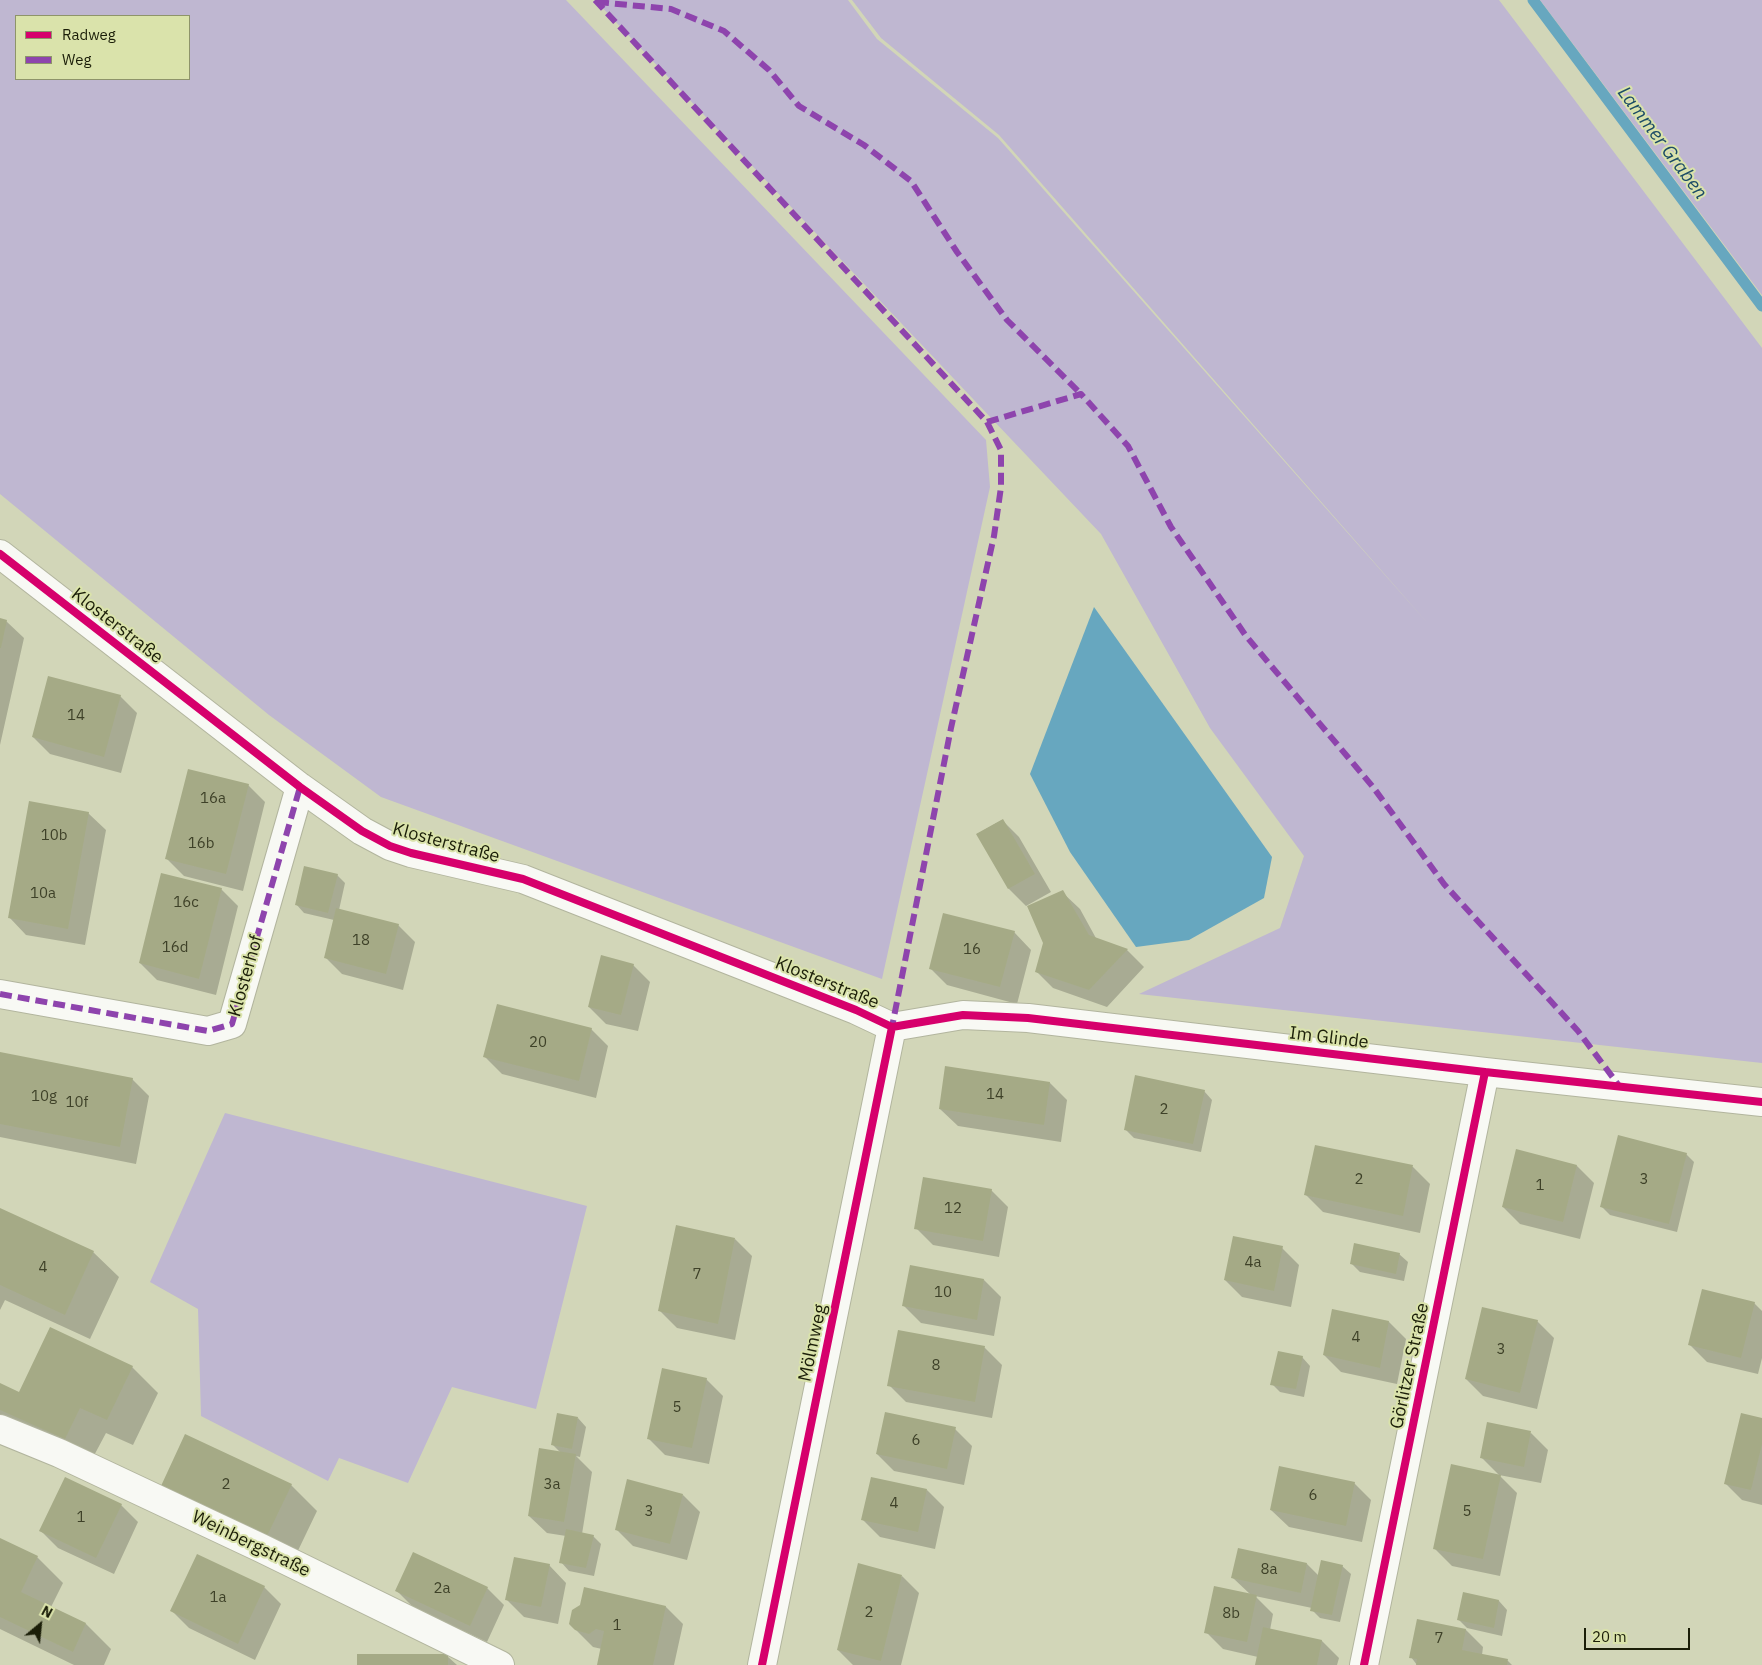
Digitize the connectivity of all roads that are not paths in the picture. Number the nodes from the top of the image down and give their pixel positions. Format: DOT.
graph roads {
  1 [pos="0,554"];
  2 [pos="300,787"];
  3 [pos="0,994"];
  4 [pos="892,1027"];
  5 [pos="1485,1072"];
  6 [pos="1762,1102"];
  7 [pos="0,1429"];
  8 [pos="500,1665"];
  9 [pos="762,1665"];
  10 [pos="1364,1665"];
  1 -- 2 [label="street, Klosterstraße"];
  2 -- 3 [label="street, Klosterhof"];
  2 -- 4 [label="street, Klosterstraße"];
  4 -- 5 [label="street, Im Glinde"];
  4 -- 9 [label="street, Mölmweg"];
  5 -- 6 [label="street, Im Glinde"];
  5 -- 10 [label="street, Görlitzer Straße"];
  7 -- 8 [label="street, Weinbergstraße"];
}
